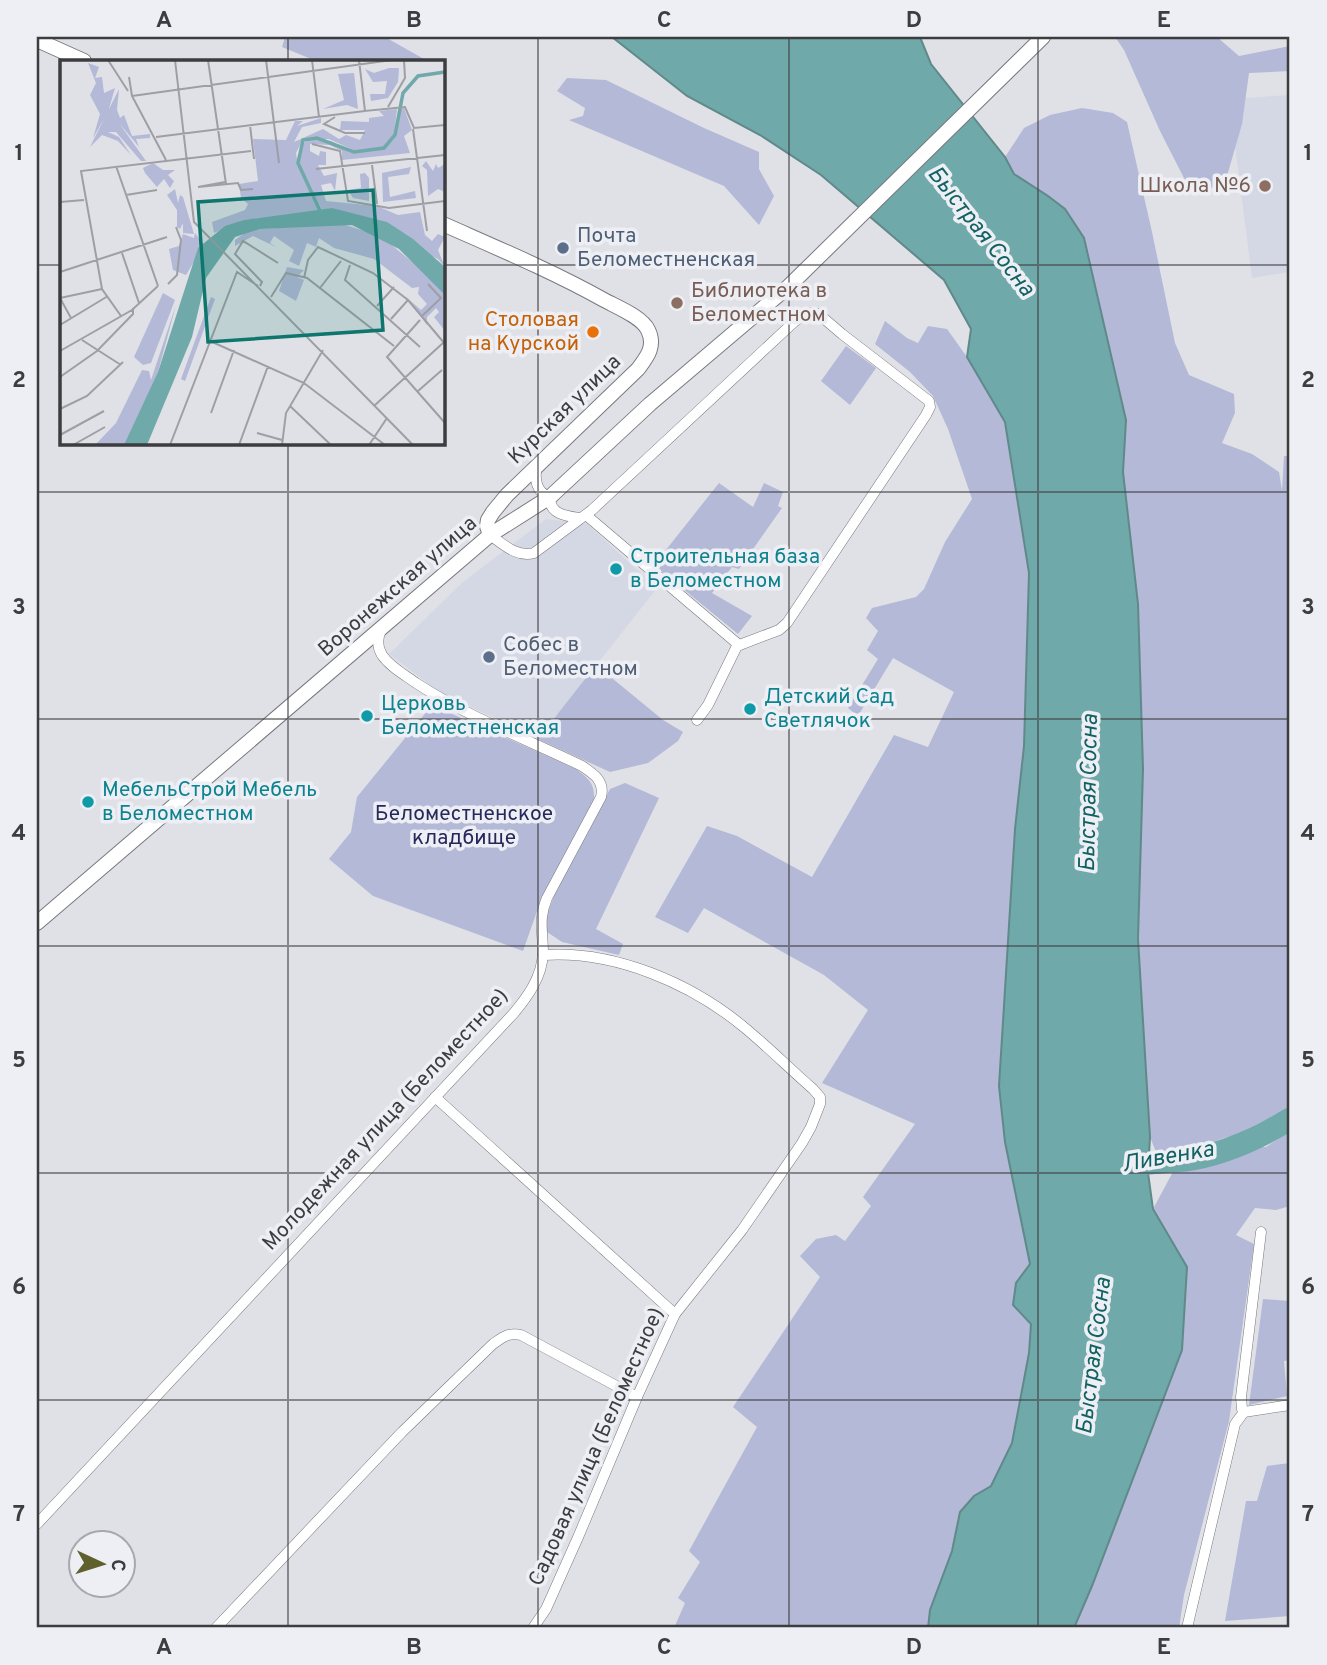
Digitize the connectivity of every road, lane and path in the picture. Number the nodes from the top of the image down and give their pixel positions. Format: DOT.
graph roads {
  1 [pos="1043,37"];
  2 [pos="37,40"];
  3 [pos="82,60"];
  4 [pos="444,223"];
  5 [pos="539,463"];
  6 [pos="550,497"];
  7 [pos="582,517"];
  8 [pos="490,535"];
  9 [pos="382,629"];
  10 [pos="739,645"];
  11 [pos="697,720"];
  12 [pos="37,923"];
  13 [pos="543,955"];
  14 [pos="435,1097"];
  15 [pos="1262,1232"];
  16 [pos="675,1314"];
  17 [pos="637,1397"];
  18 [pos="1290,1405"];
  19 [pos="1244,1412"];
  20 [pos="37,1524"];
  21 [pos="225,1620"];
  22 [pos="216,1628"];
  23 [pos="232,1628"];
  24 [pos="533,1628"];
  25 [pos="1187,1628"];
  1 -- 6 [label="street, Воронежская улица"];
  2 -- 3 [label="street"];
  4 -- 5 [label="street, Курская улица"];
  5 -- 6 [label="street"];
  5 -- 8 [label="street, Курская улица"];
  6 -- 7 [label="street"];
  6 -- 8 [label="street, Воронежская улица"];
  7 -- 8 [label="street"];
  7 -- 10 [label="street"];
  7 -- 10 [label="street"];
  8 -- 9 [label="street, Воронежская улица"];
  9 -- 12 [label="street, Воронежская улица"];
  9 -- 13 [label="street, Молодежная улица (Беломестное)"];
  10 -- 11 [label="street"];
  13 -- 14 [label="street, Молодежная улица (Беломестное)"];
  13 -- 16 [label="street, Садовая улица (Беломестное)"];
  14 -- 16 [label="street"];
  14 -- 20 [label="street, Молодежная улица (Беломестное)"];
  15 -- 19 [label="street"];
  16 -- 17 [label="street, Садовая улица (Беломестное)"];
  17 -- 21 [label="street"];
  17 -- 24 [label="street, Садовая улица (Беломестное)"];
  18 -- 19 [label="street"];
  19 -- 25 [label="street"];
  21 -- 22 [label="street"];
  21 -- 23 [label="street"];
}
